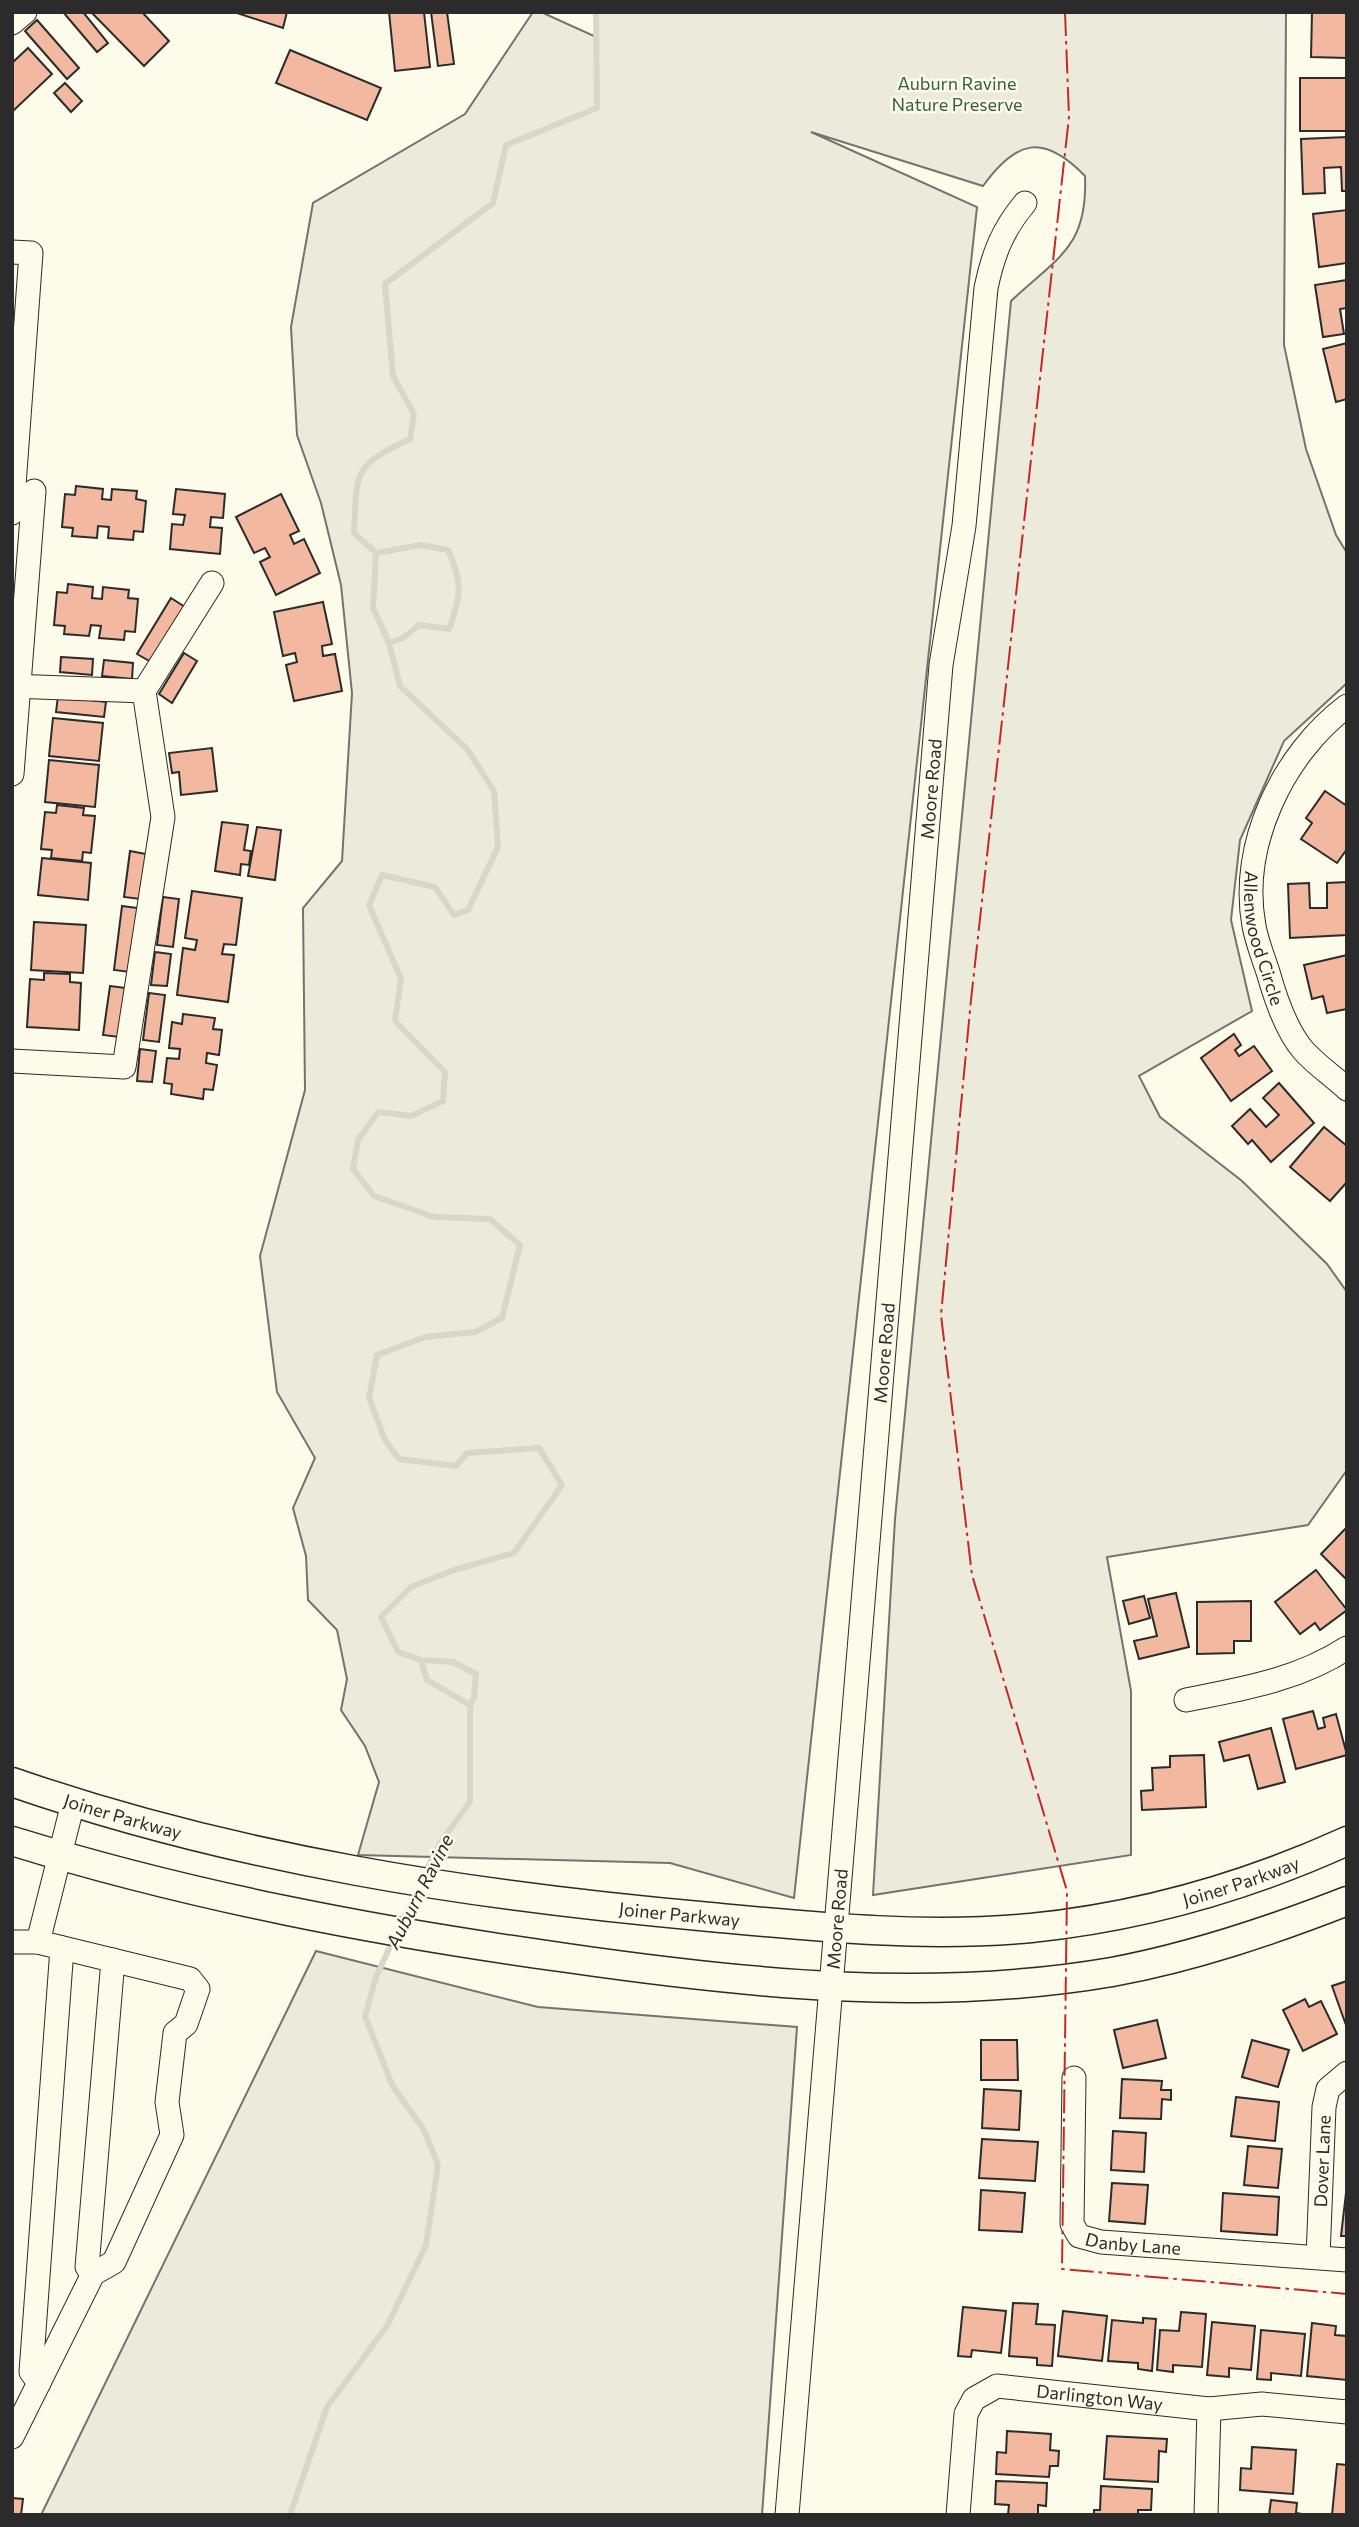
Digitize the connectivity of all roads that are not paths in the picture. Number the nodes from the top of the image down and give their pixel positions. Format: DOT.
graph roads {
  1 [pos="25,12"];
  2 [pos="12,23"];
  3 [pos="1025,202"];
  4 [pos="12,252"];
  5 [pos="34,491"];
  6 [pos="12,513"];
  7 [pos="212,583"];
  8 [pos="16,686"];
  9 [pos="144,691"];
  10 [pos="1347,706"];
  11 [pos="12,774"];
  12 [pos="12,1061"];
  13 [pos="1347,1088"];
  14 [pos="1347,1648"];
  15 [pos="1186,1700"];
  16 [pos="12,1782"];
  17 [pos="74,1803"];
  18 [pos="12,1841"];
  19 [pos="1347,1841"];
  20 [pos="58,1855"];
  21 [pos="1347,1901"];
  22 [pos="835,1928"];
  23 [pos="12,1942"];
  24 [pos="38,1942"];
  25 [pos="62,1948"];
  26 [pos="113,1960"];
  27 [pos="830,1986"];
  28 [pos="1347,2073"];
  29 [pos="1074,2078"];
  30 [pos="1318,2257"];
  31 [pos="1347,2260"];
  32 [pos="93,2274"];
  33 [pos="39,2383"];
  34 [pos="1209,2409"];
  35 [pos="1347,2412"];
  36 [pos="12,2437"];
  37 [pos="787,2515"];
  38 [pos="958,2515"];
  39 [pos="1206,2515"];
  1 -- 2 [label="street"];
  3 -- 22 [label="street, Moore Road"];
  4 -- 6 [label="street"];
  5 -- 8 [label="street"];
  7 -- 9 [label="street"];
  8 -- 9 [label="street"];
  8 -- 11 [label="street"];
  9 -- 12 [label="street"];
  10 -- 13 [label="street, Allenwood Circle"];
  14 -- 15 [label="street"];
  16 -- 17 [label="main road, Joiner Parkway"];
  17 -- 20 [label="street"];
  17 -- 22 [label="main road, Joiner Parkway"];
  18 -- 20 [label="main road"];
  19 -- 22 [label="main road, Joiner Parkway"];
  20 -- 24 [label="street"];
  20 -- 27 [label="main road"];
  21 -- 27 [label="main road"];
  22 -- 27 [label="street, Moore Road"];
  23 -- 24 [label="street"];
  24 -- 25 [label="street"];
  25 -- 26 [label="street"];
  25 -- 33 [label="street"];
  26 -- 32 [label="street"];
  26 -- 32 [label="street"];
  27 -- 37 [label="street, Moore Road"];
  28 -- 30 [label="street, Dover Lane"];
  29 -- 30 [label="street, Danby Lane"];
  30 -- 31 [label="street, Danby Lane"];
  32 -- 33 [label="street"];
  33 -- 36 [label="street"];
  34 -- 35 [label="street, Darlington Way"];
  34 -- 38 [label="street, Darlington Way"];
  34 -- 39 [label="street"];
}
